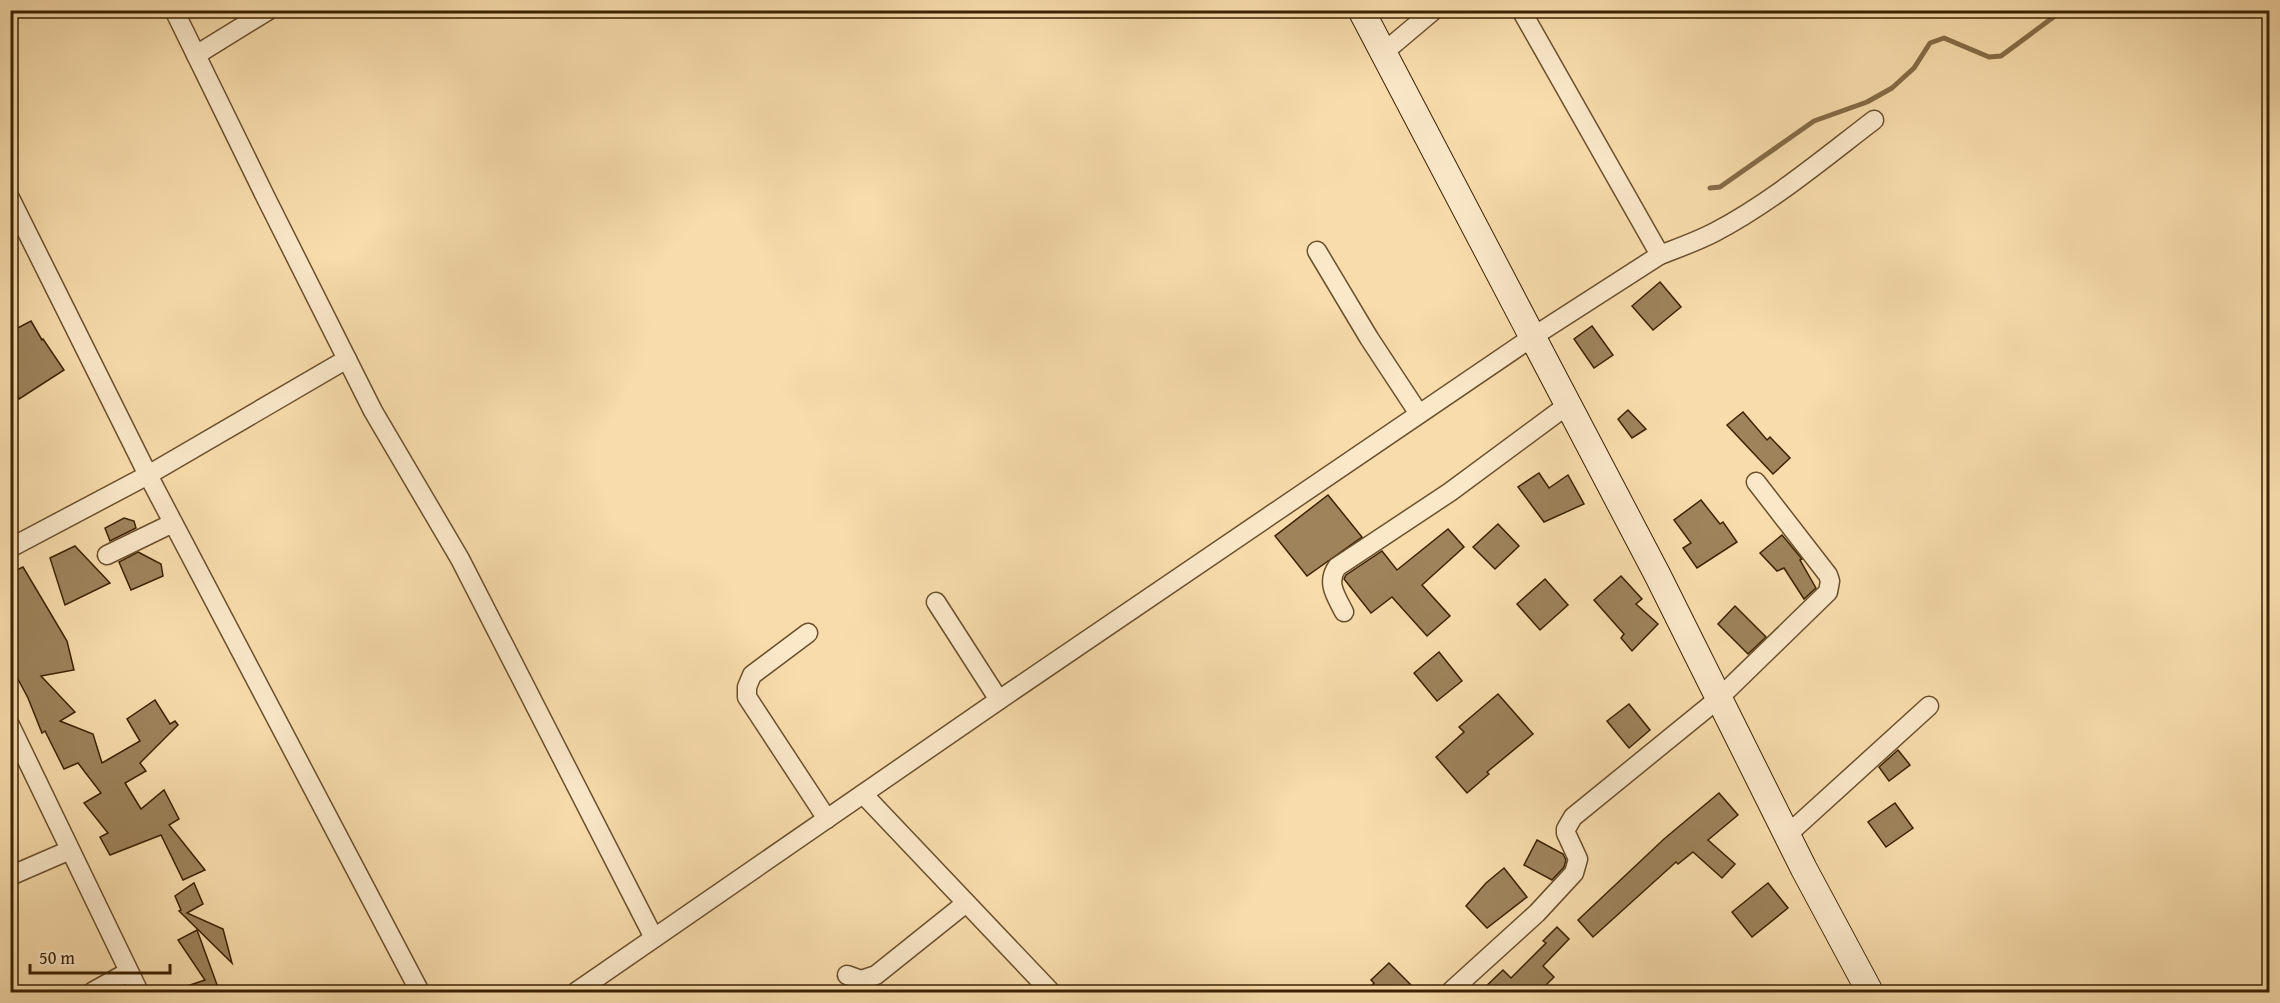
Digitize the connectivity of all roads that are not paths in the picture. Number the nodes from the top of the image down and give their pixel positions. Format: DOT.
graph roads {
  1 [pos="174,10"];
  2 [pos="269,10"];
  3 [pos="1361,10"];
  4 [pos="1434,10"];
  5 [pos="1521,10"];
  6 [pos="1383,53"];
  7 [pos="196,55"];
  8 [pos="1874,120"];
  9 [pos="10,198"];
  10 [pos="1317,251"];
  11 [pos="1660,255"];
  12 [pos="1534,336"];
  13 [pos="347,359"];
  14 [pos="1569,404"];
  15 [pos="1419,414"];
  16 [pos="148,475"];
  17 [pos="1756,482"];
  18 [pos="173,523"];
  19 [pos="10,548"];
  20 [pos="108,555"];
  21 [pos="936,602"];
  22 [pos="1344,612"];
  23 [pos="808,633"];
  24 [pos="1718,699"];
  25 [pos="999,700"];
  26 [pos="1929,706"];
  27 [pos="10,725"];
  28 [pos="863,794"];
  29 [pos="827,819"];
  30 [pos="1787,835"];
  31 [pos="69,850"];
  32 [pos="10,876"];
  33 [pos="966,903"];
  34 [pos="654,938"];
  35 [pos="128,972"];
  36 [pos="847,975"];
  37 [pos="92,993"];
  38 [pos="139,993"];
  39 [pos="420,993"];
  40 [pos="576,993"];
  41 [pos="1051,993"];
  42 [pos="1450,993"];
  43 [pos="1870,993"];
  1 -- 7 [label="street"];
  2 -- 7 [label="street"];
  3 -- 6 [label="street"];
  4 -- 6 [label="street"];
  5 -- 11 [label="street"];
  6 -- 12 [label="street"];
  7 -- 13 [label="street"];
  8 -- 11 [label="street"];
  9 -- 16 [label="street"];
  10 -- 15 [label="street"];
  11 -- 12 [label="street"];
  12 -- 14 [label="street"];
  12 -- 15 [label="street"];
  13 -- 16 [label="street"];
  13 -- 34 [label="street"];
  14 -- 22 [label="street"];
  14 -- 24 [label="street"];
  15 -- 25 [label="street"];
  16 -- 18 [label="street"];
  16 -- 19 [label="street"];
  17 -- 24 [label="street"];
  18 -- 20 [label="street"];
  18 -- 39 [label="street"];
  21 -- 25 [label="street"];
  23 -- 29 [label="street"];
  24 -- 30 [label="street"];
  24 -- 42 [label="street"];
  25 -- 28 [label="street"];
  26 -- 30 [label="street"];
  27 -- 31 [label="street"];
  28 -- 29 [label="street"];
  28 -- 33 [label="street"];
  29 -- 34 [label="street"];
  30 -- 43 [label="street"];
  31 -- 32 [label="street"];
  31 -- 35 [label="street"];
  33 -- 36 [label="street"];
  33 -- 41 [label="street"];
  34 -- 40 [label="street"];
  35 -- 37 [label="street"];
  35 -- 38 [label="street"];
}
